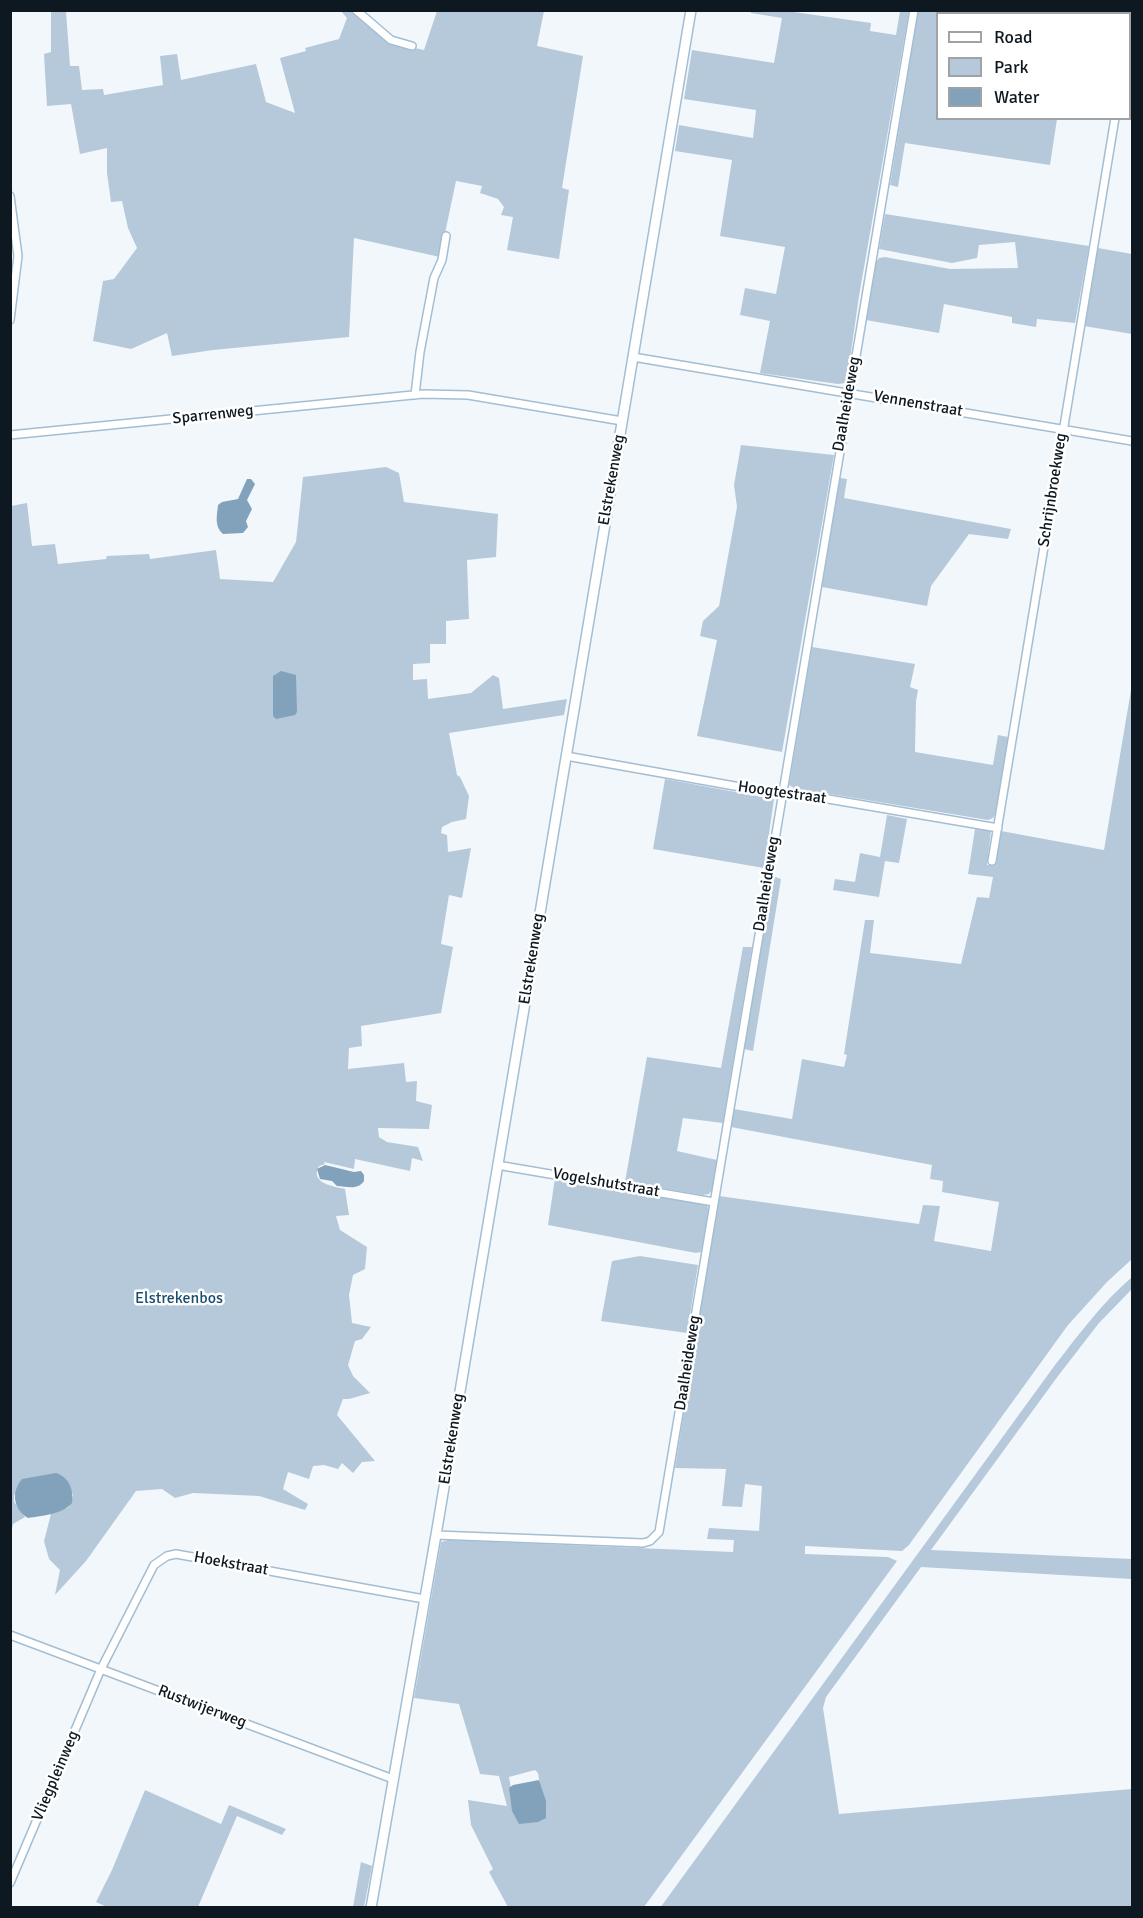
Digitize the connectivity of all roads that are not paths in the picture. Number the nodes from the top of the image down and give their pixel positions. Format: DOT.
graph roads {
  1 [pos="357,10"];
  2 [pos="691,10"];
  3 [pos="914,10"];
  4 [pos="412,45"];
  5 [pos="1115,120"];
  6 [pos="10,196"];
  7 [pos="446,236"];
  8 [pos="10,320"];
  9 [pos="633,357"];
  10 [pos="849,392"];
  11 [pos="415,395"];
  12 [pos="622,421"];
  13 [pos="1064,429"];
  14 [pos="10,435"];
  15 [pos="1132,441"];
  16 [pos="566,756"];
  17 [pos="783,792"];
  18 [pos="998,828"];
  19 [pos="992,861"];
  20 [pos="497,1165"];
  21 [pos="714,1202"];
  22 [pos="435,1535"];
  23 [pos="424,1599"];
  24 [pos="10,1635"];
  25 [pos="101,1669"];
  26 [pos="393,1779"];
  27 [pos="10,1883"];
  28 [pos="371,1908"];
  1 -- 4 [label="street"];
  2 -- 9 [label="street, Elstrekenweg"];
  3 -- 10 [label="street, Daalheideweg"];
  5 -- 13 [label="street, Schrijnbroekweg"];
  6 -- 8 [label="street"];
  7 -- 11 [label="street"];
  9 -- 10 [label="street, Vennenstraat"];
  9 -- 12 [label="street, Elstrekenweg"];
  10 -- 13 [label="street, Vennenstraat"];
  10 -- 17 [label="street, Daalheideweg"];
  11 -- 12 [label="street, Sparrenweg"];
  11 -- 14 [label="street, Sparrenweg"];
  12 -- 16 [label="street, Elstrekenweg"];
  13 -- 15 [label="street, Vennenstraat"];
  13 -- 18 [label="street, Schrijnbroekweg"];
  16 -- 17 [label="street, Hoogtestraat"];
  16 -- 20 [label="street, Elstrekenweg"];
  17 -- 18 [label="street, Hoogtestraat"];
  17 -- 21 [label="street, Daalheideweg"];
  18 -- 19 [label="street, Schrijnbroekweg"];
  20 -- 21 [label="street, Vogelshutstraat"];
  20 -- 22 [label="street, Elstrekenweg"];
  21 -- 22 [label="street, Daalheideweg"];
  22 -- 23 [label="street, Elstrekenweg"];
  23 -- 25 [label="street, Hoekstraat"];
  23 -- 26 [label="street, Elstrekenweg"];
  24 -- 25 [label="street, Rustwijerweg"];
  25 -- 26 [label="street, Rustwijerweg"];
  25 -- 27 [label="street, Vliegpleinweg"];
  26 -- 28 [label="street, Elstrekenweg"];
}
